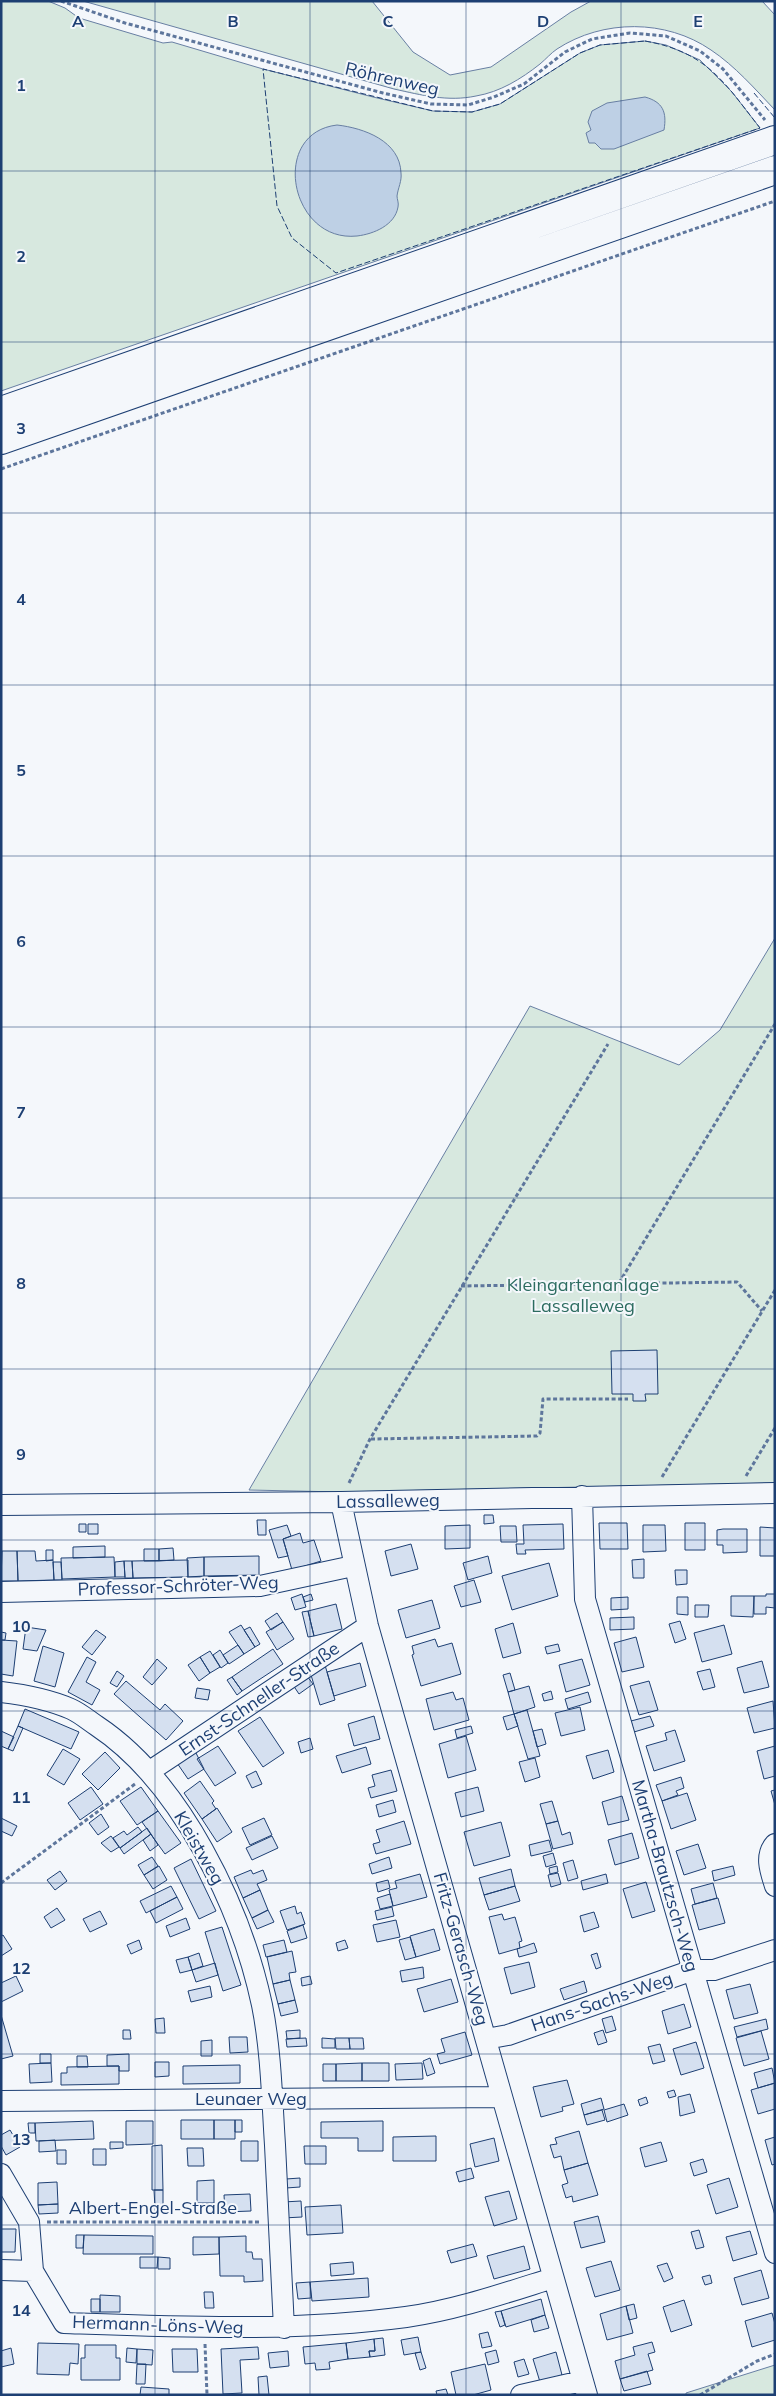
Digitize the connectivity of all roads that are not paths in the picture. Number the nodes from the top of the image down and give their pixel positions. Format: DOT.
graph roads {
  1 [pos="772,132"];
  2 [pos="775,170"];
  3 [pos="1,411"];
  4 [pos="1,440"];
  5 [pos="775,1493"];
  6 [pos="582,1496"];
  7 [pos="341,1502"];
  8 [pos="1,1505"];
  9 [pos="353,1566"];
  10 [pos="1,1592"];
  11 [pos="368,1626"];
  12 [pos="1,1692"];
  13 [pos="150,1772"];
  14 [pos="775,1844"];
  15 [pos="775,1886"];
  16 [pos="775,1950"];
  17 [pos="693,1970"];
  18 [pos="486,2039"];
  19 [pos="501,2097"];
  20 [pos="272,2099"];
  21 [pos="1,2101"];
  22 [pos="1,2174"];
  23 [pos="775,2253"];
  24 [pos="1,2270"];
  25 [pos="33,2270"];
  26 [pos="553,2278"];
  27 [pos="284,2328"];
  28 [pos="585,2388"];
  29 [pos="521,2395"];
  1 -- 3 [label="highway"];
  2 -- 4 [label="highway"];
  5 -- 6 [label="street, Lassalleweg"];
  6 -- 7 [label="street, Lassalleweg"];
  6 -- 17 [label="street, Martha-Brautzsch-Weg"];
  7 -- 8 [label="street, Lassalleweg"];
  7 -- 9 [label="street, Fritz-Gerasch-Weg"];
  9 -- 10 [label="street, Professor-Schröter-Weg"];
  9 -- 11 [label="street, Fritz-Gerasch-Weg"];
  11 -- 13 [label="street, Ernst-Schneller-Straße"];
  11 -- 18 [label="street, Fritz-Gerasch-Weg"];
  12 -- 13 [label="street, Kleistweg"];
  13 -- 20 [label="street, Kleistweg"];
  14 -- 15 [label="street"];
  16 -- 17 [label="street, Hans-Sachs-Weg"];
  17 -- 18 [label="street, Hans-Sachs-Weg"];
  17 -- 23 [label="street, Martha-Brautzsch-Weg"];
  18 -- 19 [label="street, Fritz-Gerasch-Weg"];
  19 -- 20 [label="street, Leunaer Weg"];
  19 -- 26 [label="street, Fritz-Gerasch-Weg"];
  20 -- 21 [label="street, Leunaer Weg"];
  20 -- 27 [label="street"];
  22 -- 25 [label="street, Hermann-Löns-Weg"];
  24 -- 25 [label="street"];
  25 -- 27 [label="street, Hermann-Löns-Weg"];
  26 -- 27 [label="street, Hermann-Löns-Weg"];
  26 -- 28 [label="street, Fritz-Gerasch-Weg"];
  28 -- 29 [label="street"];
}
